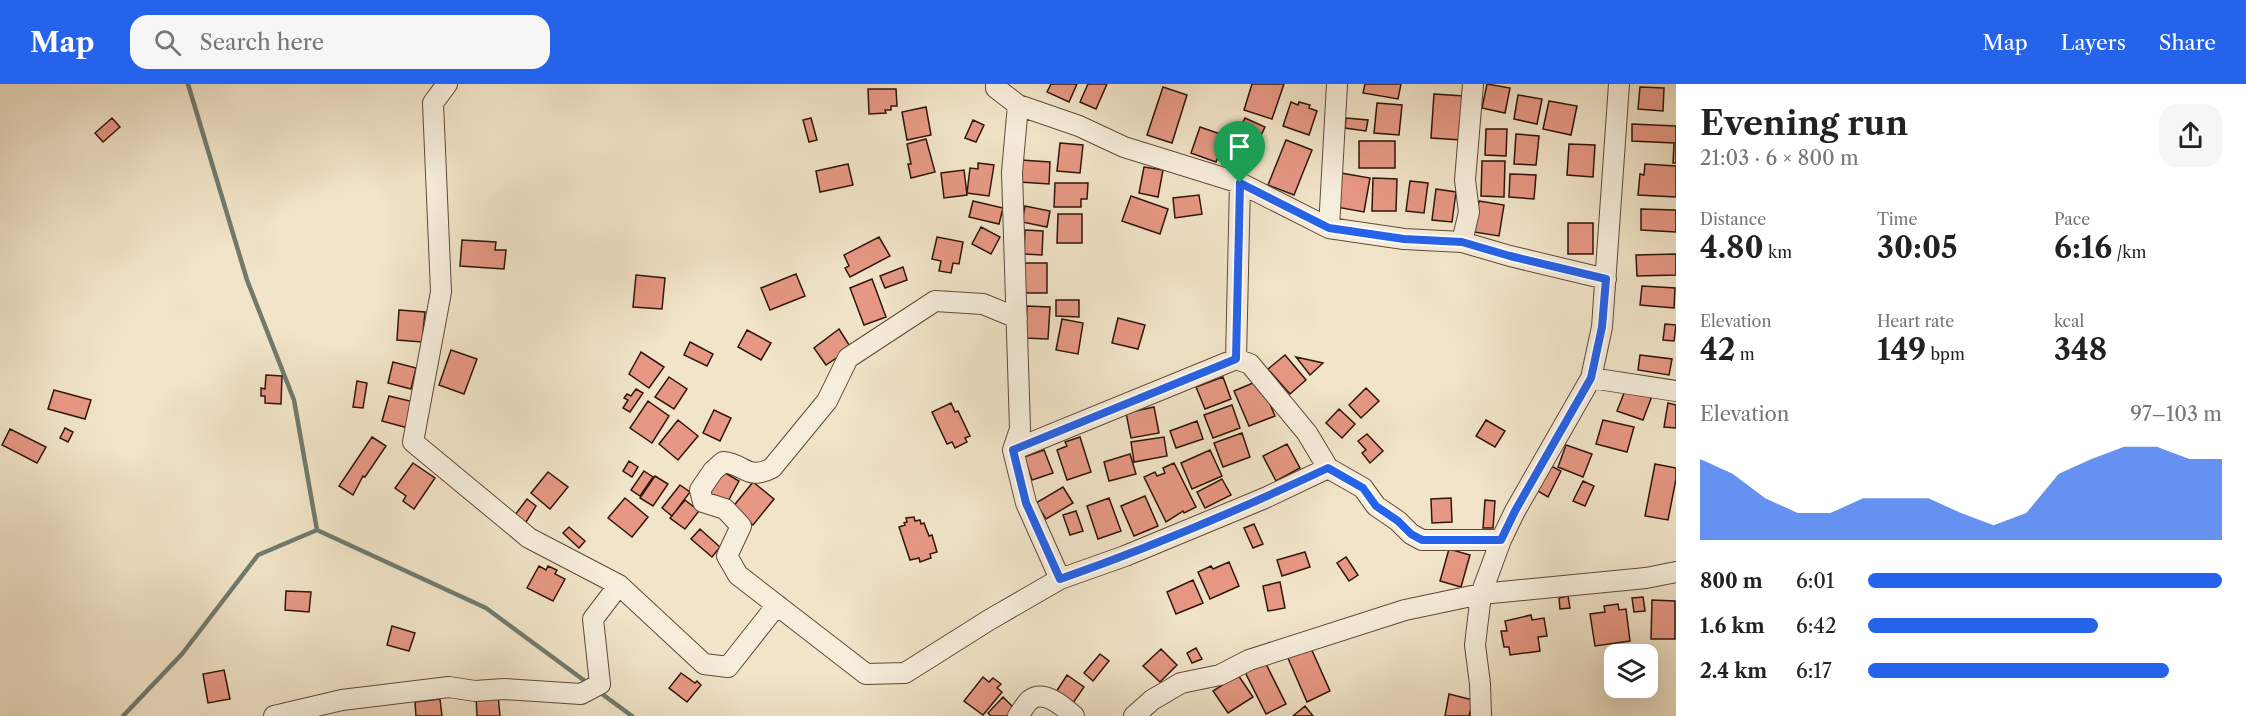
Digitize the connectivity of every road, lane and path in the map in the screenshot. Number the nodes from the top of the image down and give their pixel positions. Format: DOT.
graph roads {
  1 [pos="447,84"];
  2 [pos="996,84"];
  3 [pos="1337,84"];
  4 [pos="1473,84"];
  5 [pos="1619,84"];
  6 [pos="1018,105"];
  7 [pos="1240,183"];
  8 [pos="1329,228"];
  9 [pos="1462,242"];
  10 [pos="1606,279"];
  11 [pos="1017,318"];
  12 [pos="1236,359"];
  13 [pos="1591,378"];
  14 [pos="1676,391"];
  15 [pos="1013,450"];
  16 [pos="1328,468"];
  17 [pos="1501,540"];
  18 [pos="1676,572"];
  19 [pos="1060,579"];
  20 [pos="619,585"];
  21 [pos="1481,594"];
  22 [pos="777,605"];
  23 [pos="274,716"];
  24 [pos="1018,716"];
  25 [pos="1074,716"];
  26 [pos="1134,716"];
  27 [pos="1481,716"];
  1 -- 20 [label="street"];
  2 -- 6 [label="street"];
  3 -- 8 [label="street"];
  4 -- 9 [label="street"];
  5 -- 10 [label="street"];
  6 -- 7 [label="street"];
  6 -- 11 [label="street"];
  7 -- 8 [label="street"];
  7 -- 12 [label="street"];
  8 -- 9 [label="street"];
  9 -- 10 [label="street"];
  10 -- 13 [label="street"];
  11 -- 15 [label="street"];
  11 -- 22 [label="street"];
  12 -- 15 [label="street"];
  12 -- 16 [label="street"];
  13 -- 14 [label="street"];
  13 -- 17 [label="street"];
  15 -- 19 [label="street"];
  16 -- 17 [label="street"];
  16 -- 19 [label="street"];
  17 -- 21 [label="street"];
  18 -- 21 [label="street"];
  19 -- 22 [label="street"];
  20 -- 22 [label="street"];
  20 -- 23 [label="street"];
  21 -- 26 [label="street"];
  21 -- 27 [label="street"];
  24 -- 25 [label="street"];
}
